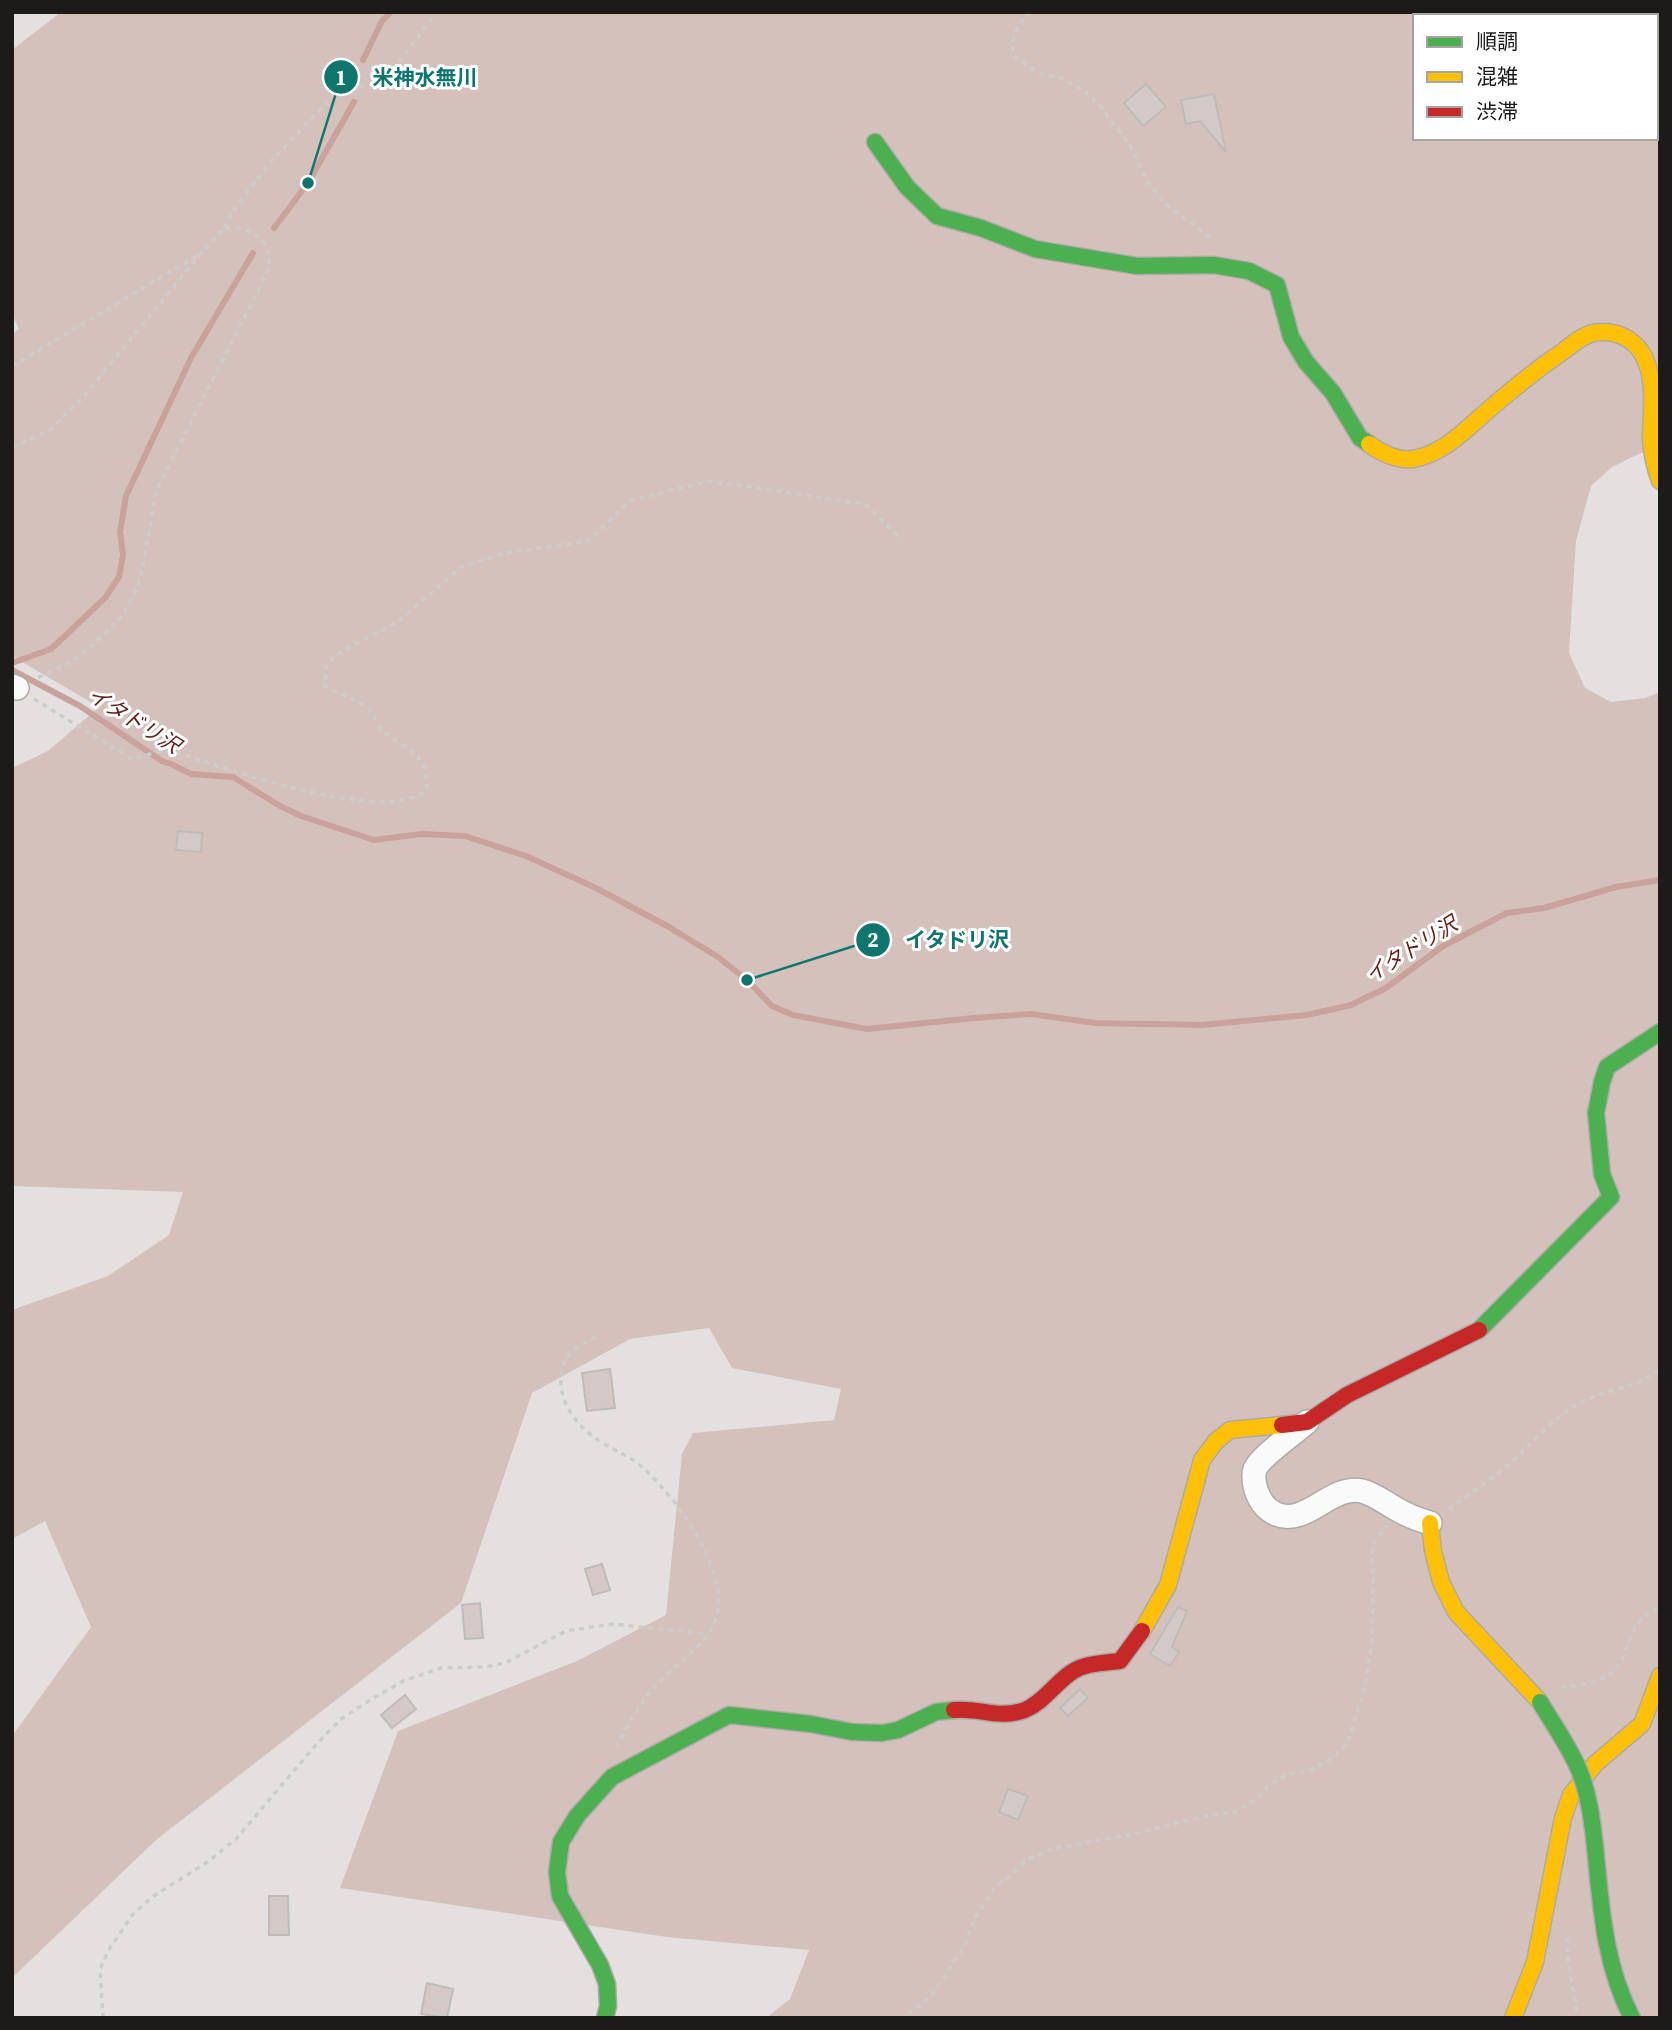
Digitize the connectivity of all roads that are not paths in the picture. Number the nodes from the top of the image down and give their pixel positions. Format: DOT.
graph roads {
  1 [pos="875,142"];
  2 [pos="1660,481"];
  3 [pos="1660,1032"];
  4 [pos="1307,1422"];
  5 [pos="1430,1523"];
  6 [pos="1660,1676"];
  7 [pos="605,2018"];
  8 [pos="1513,2018"];
  9 [pos="1632,2018"];
  1 -- 2 [label="street"];
  3 -- 4 [label="street"];
  4 -- 5 [label="street"];
  4 -- 7 [label="street"];
  5 -- 9 [label="street, bridge"];
  6 -- 8 [label="street"];
}
